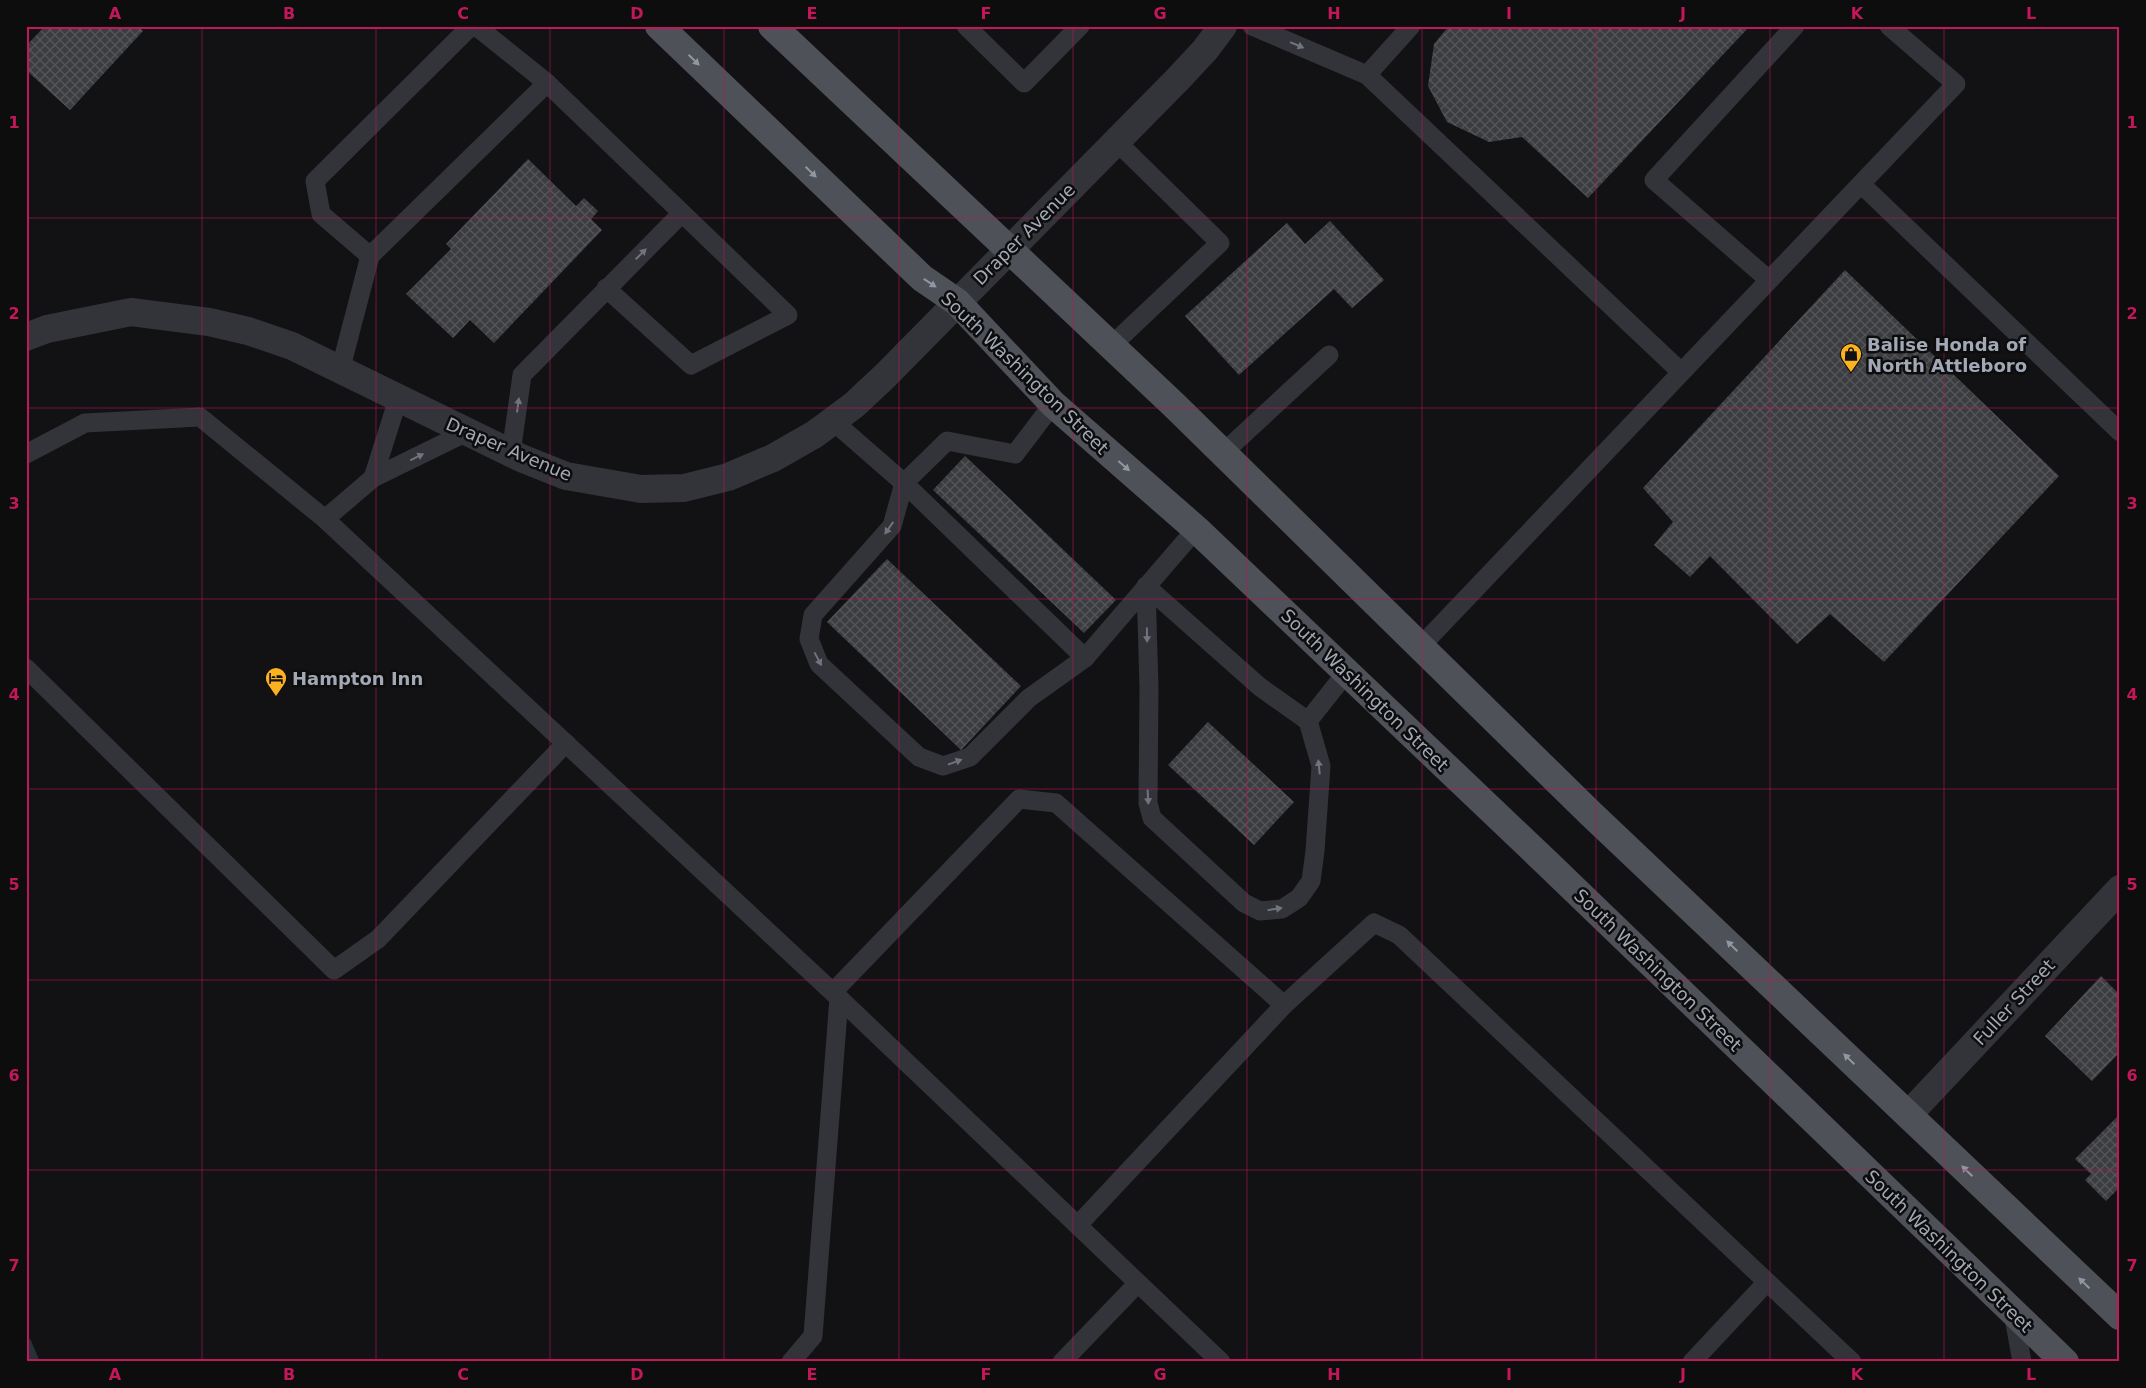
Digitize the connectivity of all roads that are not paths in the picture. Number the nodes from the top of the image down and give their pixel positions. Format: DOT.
graph roads {
  1 [pos="472,26"];
  2 [pos="476,26"];
  3 [pos="659,26"];
  4 [pos="772,26"];
  5 [pos="966,26"];
  6 [pos="1080,26"];
  7 [pos="1223,26"];
  8 [pos="1252,26"];
  9 [pos="1411,26"];
  10 [pos="1795,26"];
  11 [pos="1889,26"];
  12 [pos="1367,75"];
  13 [pos="547,83"];
  14 [pos="1116,142"];
  15 [pos="1861,184"];
  16 [pos="682,213"];
  17 [pos="1009,249"];
  18 [pos="370,256"];
  19 [pos="1769,280"];
  20 [pos="606,288"];
  21 [pos="957,302"];
  22 [pos="26,337"];
  23 [pos="1111,346"];
  24 [pos="1329,355"];
  25 [pos="340,371"];
  26 [pos="1681,372"];
  27 [pos="398,399"];
  28 [pos="1053,404"];
  29 [pos="833,421"];
  30 [pos="467,432"];
  31 [pos="2120,432"];
  32 [pos="512,453"];
  33 [pos="1223,453"];
  34 [pos="26,454"];
  35 [pos="373,478"];
  36 [pos="904,482"];
  37 [pos="325,518"];
  38 [pos="1196,529"];
  39 [pos="1146,586"];
  40 [pos="1420,646"];
  41 [pos="1085,658"];
  42 [pos="26,668"];
  43 [pos="1346,673"];
  44 [pos="1308,721"];
  45 [pos="566,743"];
  46 [pos="2120,889"];
  47 [pos="836,995"];
  48 [pos="1284,1005"];
  49 [pos="1908,1115"];
  50 [pos="1078,1225"];
  51 [pos="1767,1282"];
  52 [pos="1138,1283"];
  53 [pos="2013,1312"];
  54 [pos="2120,1316"];
  55 [pos="791,1362"];
  56 [pos="1062,1362"];
  57 [pos="1221,1362"];
  58 [pos="1692,1362"];
  59 [pos="1852,1362"];
  60 [pos="2022,1362"];
  61 [pos="2064,1362"];
  1 -- 18 [label="lane"];
  2 -- 13 [label="lane"];
  3 -- 21 [label="main road, South Washington Street, one-way"];
  4 -- 17 [label="main road"];
  5 -- 6 [label="lane"];
  7 -- 14 [label="street, Draper Avenue"];
  8 -- 12 [label="lane, one-way"];
  9 -- 12 [label="lane"];
  10 -- 19 [label="lane"];
  11 -- 15 [label="lane"];
  12 -- 26 [label="lane"];
  13 -- 16 [label="lane"];
  13 -- 18 [label="lane"];
  14 -- 17 [label="street, Draper Avenue"];
  14 -- 23 [label="lane"];
  15 -- 19 [label="lane"];
  15 -- 31 [label="lane"];
  20 -- 16 [label="lane, one-way"];
  16 -- 20 [label="lane"];
  17 -- 21 [label="street, Draper Avenue"];
  17 -- 23 [label="main road"];
  18 -- 25 [label="lane"];
  19 -- 26 [label="lane"];
  32 -- 20 [label="lane, one-way"];
  21 -- 28 [label="main road, South Washington Street"];
  21 -- 29 [label="street, Draper Avenue"];
  22 -- 25 [label="street, Draper Avenue"];
  23 -- 33 [label="main road"];
  24 -- 33 [label="lane"];
  25 -- 27 [label="street, Draper Avenue"];
  26 -- 40 [label="lane"];
  27 -- 30 [label="street, Draper Avenue"];
  27 -- 35 [label="lane"];
  28 -- 36 [label="lane"];
  28 -- 38 [label="main road, South Washington Street, one-way"];
  29 -- 32 [label="street, Draper Avenue"];
  29 -- 36 [label="lane"];
  30 -- 32 [label="street, Draper Avenue"];
  35 -- 30 [label="lane, one-way"];
  33 -- 40 [label="main road"];
  34 -- 37 [label="lane"];
  35 -- 37 [label="lane"];
  36 -- 41 [label="lane"];
  36 -- 41 [label="lane, one-way"];
  37 -- 45 [label="lane"];
  38 -- 39 [label="lane"];
  38 -- 43 [label="main road, South Washington Street"];
  39 -- 41 [label="lane"];
  39 -- 44 [label="lane"];
  39 -- 44 [label="lane, one-way"];
  49 -- 40 [label="main road, one-way"];
  42 -- 45 [label="lane"];
  43 -- 44 [label="lane"];
  43 -- 53 [label="main road, South Washington Street"];
  45 -- 47 [label="lane"];
  46 -- 49 [label="street, Fuller Street"];
  47 -- 48 [label="lane"];
  47 -- 50 [label="lane"];
  47 -- 55 [label="lane"];
  48 -- 50 [label="lane"];
  48 -- 51 [label="lane"];
  54 -- 49 [label="main road, one-way"];
  50 -- 52 [label="lane"];
  51 -- 58 [label="lane"];
  51 -- 59 [label="lane"];
  52 -- 56 [label="lane"];
  52 -- 57 [label="lane"];
  53 -- 60 [label="lane"];
  53 -- 61 [label="main road, South Washington Street"];
}
